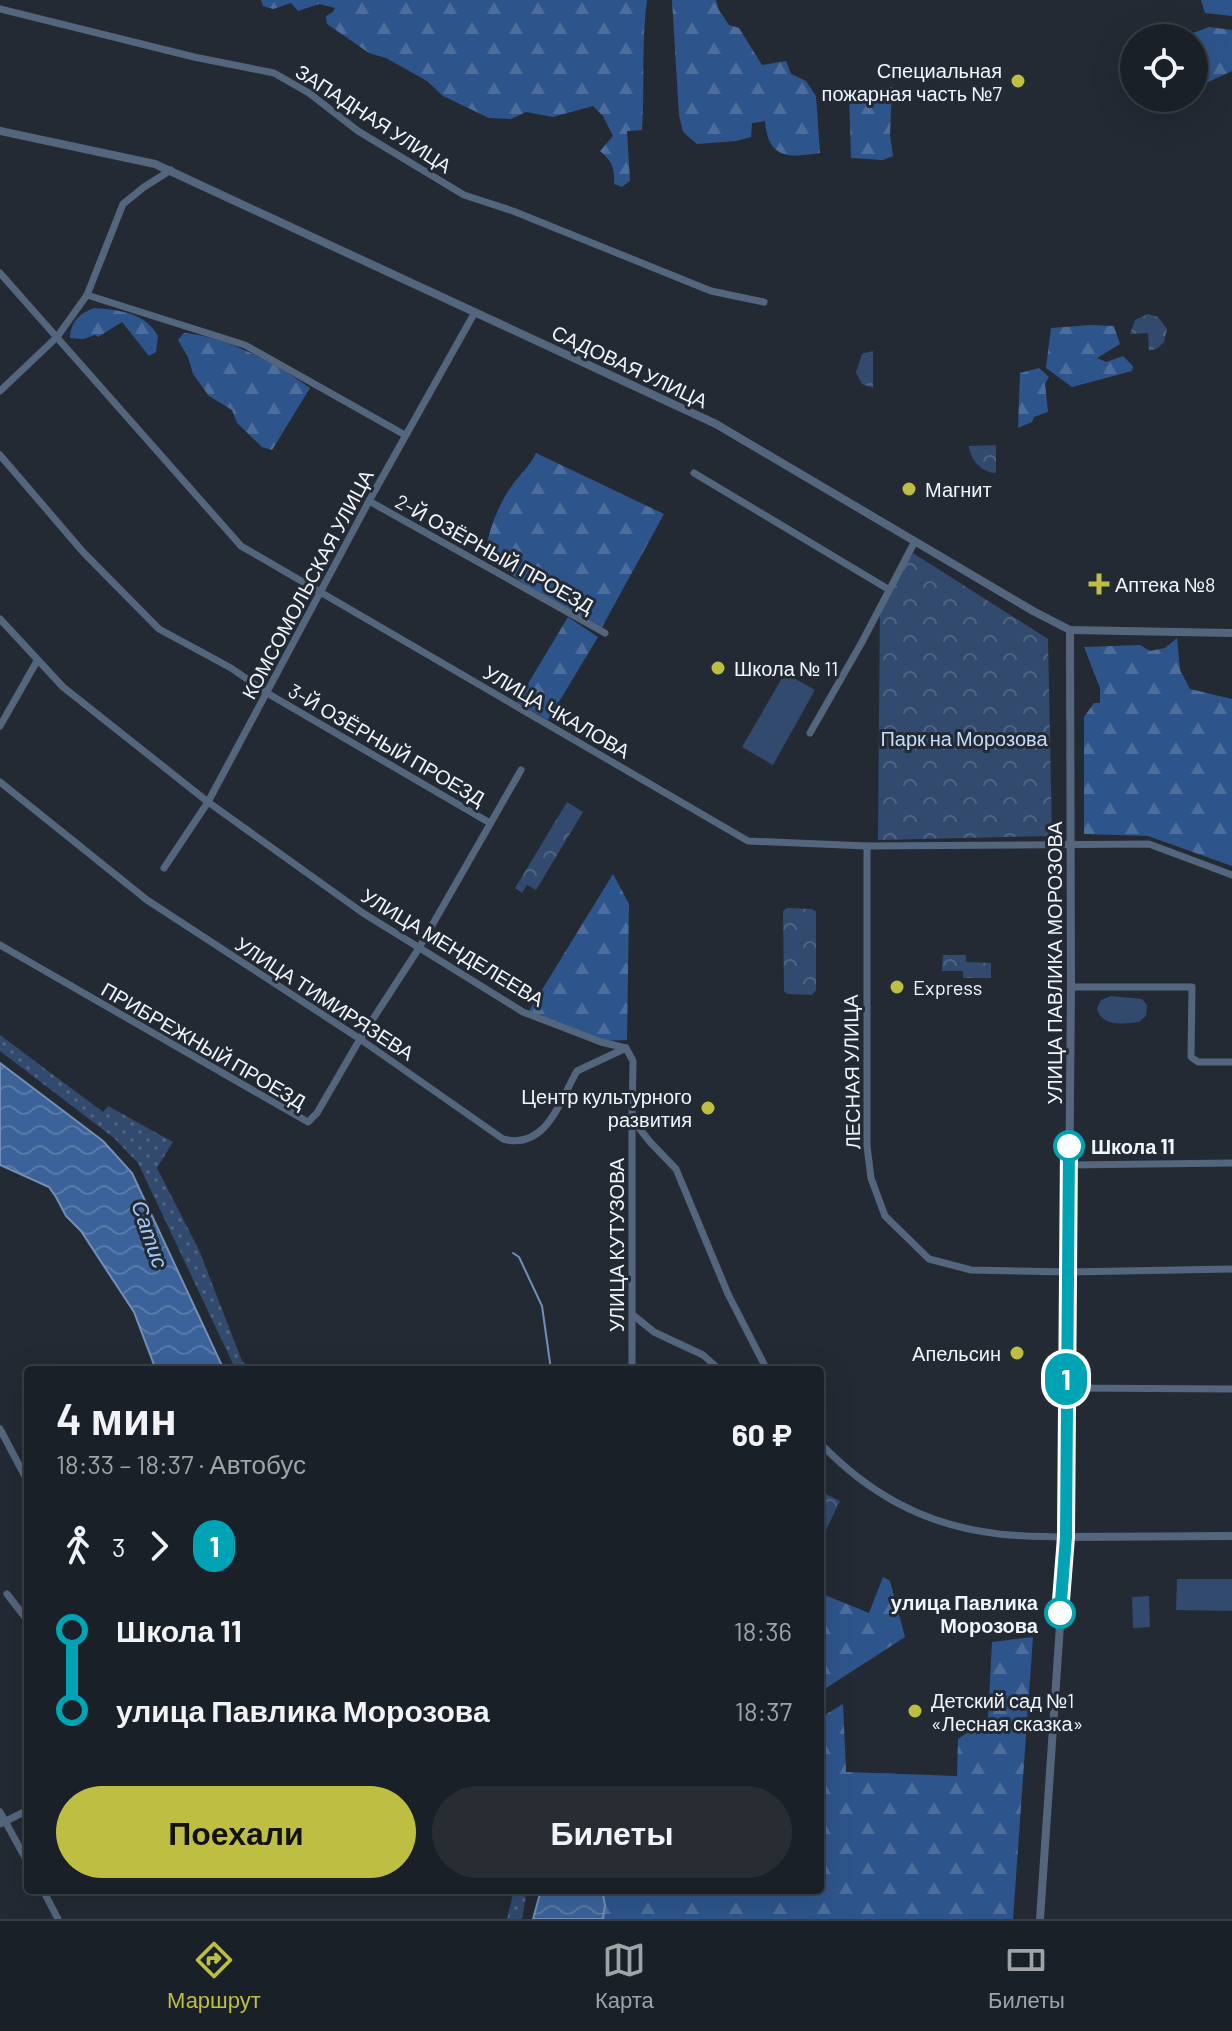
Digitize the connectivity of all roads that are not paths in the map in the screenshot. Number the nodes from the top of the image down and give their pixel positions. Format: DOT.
graph roads {
  1 [pos="0,9"];
  2 [pos="0,131"];
  3 [pos="171,170"];
  4 [pos="0,273"];
  5 [pos="87,295"];
  6 [pos="764,302"];
  7 [pos="475,312"];
  8 [pos="57,337"];
  9 [pos="0,391"];
  10 [pos="405,435"];
  11 [pos="0,455"];
  12 [pos="694,473"];
  13 [pos="369,501"];
  14 [pos="915,541"];
  15 [pos="888,589"];
  16 [pos="319,592"];
  17 [pos="0,619"];
  18 [pos="1070,630"];
  19 [pos="605,633"];
  20 [pos="1232,633"];
  21 [pos="37,661"];
  22 [pos="267,693"];
  23 [pos="0,726"];
  24 [pos="810,733"];
  25 [pos="521,770"];
  26 [pos="0,782"];
  27 [pos="208,802"];
  28 [pos="490,823"];
  29 [pos="1069,843"];
  30 [pos="867,846"];
  31 [pos="164,868"];
  32 [pos="1232,875"];
  33 [pos="0,945"];
  34 [pos="419,948"];
  35 [pos="1071,987"];
  36 [pos="360,1039"];
  37 [pos="626,1048"];
  38 [pos="1232,1062"];
  39 [pos="632,1119"];
  40 [pos="1232,1163"];
  41 [pos="1069,1165"];
  42 [pos="1232,1269"];
  43 [pos="1068,1272"];
  44 [pos="633,1315"];
  45 [pos="632,1366"];
  46 [pos="715,1366"];
  47 [pos="765,1366"];
  48 [pos="1066,1388"];
  49 [pos="1232,1389"];
  50 [pos="0,1429"];
  51 [pos="824,1447"];
  52 [pos="24,1474"];
  53 [pos="1232,1536"];
  54 [pos="1066,1537"];
  55 [pos="7,1594"];
  56 [pos="24,1616"];
  57 [pos="0,1812"];
  58 [pos="24,1812"];
  59 [pos="2,1823"];
  60 [pos="24,1857"];
  61 [pos="45,1894"];
  62 [pos="58,1919"];
  63 [pos="1040,1919"];
  1 -- 6 [label="street, ЗАПАДНАЯ УЛИЦА"];
  2 -- 3 [label="street, САДОВАЯ УЛИЦА"];
  3 -- 5 [label="street"];
  3 -- 7 [label="street, САДОВАЯ УЛИЦА"];
  4 -- 8 [label="street, УЛИЦА ЧКАЛОВА"];
  5 -- 8 [label="street"];
  5 -- 10 [label="street"];
  7 -- 10 [label="street, КОМСОМОЛЬСКАЯ УЛИЦА"];
  7 -- 14 [label="street, САДОВАЯ УЛИЦА"];
  8 -- 9 [label="street"];
  8 -- 16 [label="street, УЛИЦА ЧКАЛОВА"];
  10 -- 13 [label="street, КОМСОМОЛЬСКАЯ УЛИЦА"];
  11 -- 22 [label="street, 3-Й ОЗЁРНЫЙ ПРОЕЗД"];
  12 -- 15 [label="street"];
  13 -- 16 [label="street, КОМСОМОЛЬСКАЯ УЛИЦА"];
  13 -- 19 [label="street, 2-Й ОЗЁРНЫЙ ПРОЕЗД"];
  14 -- 15 [label="street"];
  14 -- 18 [label="street, САДОВАЯ УЛИЦА"];
  15 -- 24 [label="street"];
  16 -- 22 [label="street, КОМСОМОЛЬСКАЯ УЛИЦА"];
  16 -- 30 [label="street, УЛИЦА ЧКАЛОВА"];
  17 -- 21 [label="street, УЛИЦА МЕНДЕЛЕЕВА"];
  18 -- 20 [label="street, САДОВАЯ УЛИЦА"];
  18 -- 29 [label="street, УЛИЦА ПАВЛИКА МОРОЗОВА"];
  21 -- 23 [label="street"];
  21 -- 27 [label="street, УЛИЦА МЕНДЕЛЕЕВА"];
  22 -- 27 [label="street, КОМСОМОЛЬСКАЯ УЛИЦА"];
  22 -- 28 [label="street, 3-Й ОЗЁРНЫЙ ПРОЕЗД"];
  25 -- 28 [label="street"];
  26 -- 36 [label="street, УЛИЦА ТИМИРЯЗЕВА"];
  27 -- 31 [label="street, КОМСОМОЛЬСКАЯ УЛИЦА"];
  27 -- 34 [label="street, УЛИЦА МЕНДЕЛЕЕВА"];
  28 -- 34 [label="street"];
  29 -- 30 [label="street, УЛИЦА ЧКАЛОВА"];
  29 -- 32 [label="street, УЛИЦА ЧКАЛОВА"];
  29 -- 35 [label="street, УЛИЦА ПАВЛИКА МОРОЗОВА"];
  30 -- 43 [label="street, ЛЕСНАЯ УЛИЦА"];
  33 -- 36 [label="street, ПРИБРЕЖНЫЙ ПРОЕЗД"];
  34 -- 36 [label="street"];
  34 -- 37 [label="street, УЛИЦА МЕНДЕЛЕЕВА"];
  35 -- 38 [label="street"];
  35 -- 41 [label="street, УЛИЦА ПАВЛИКА МОРОЗОВА"];
  36 -- 37 [label="street, УЛИЦА ТИМИРЯЗЕВА"];
  37 -- 39 [label="street"];
  39 -- 44 [label="street, УЛИЦА КУТУЗОВА"];
  39 -- 47 [label="street"];
  40 -- 41 [label="street"];
  41 -- 43 [label="street, УЛИЦА ПАВЛИКА МОРОЗОВА"];
  42 -- 43 [label="street, ЛЕСНАЯ УЛИЦА"];
  43 -- 48 [label="street, УЛИЦА ПАВЛИКА МОРОЗОВА"];
  44 -- 45 [label="street, УЛИЦА КУТУЗОВА"];
  44 -- 46 [label="street"];
  48 -- 49 [label="street"];
  48 -- 54 [label="street, УЛИЦА ПАВЛИКА МОРОЗОВА"];
  50 -- 52 [label="street"];
  51 -- 54 [label="street"];
  53 -- 54 [label="street"];
  54 -- 63 [label="street, УЛИЦА ПАВЛИКА МОРОЗОВА"];
  55 -- 56 [label="street"];
  57 -- 59 [label="street"];
  58 -- 59 [label="street"];
  59 -- 60 [label="street"];
  61 -- 62 [label="street"];
}
